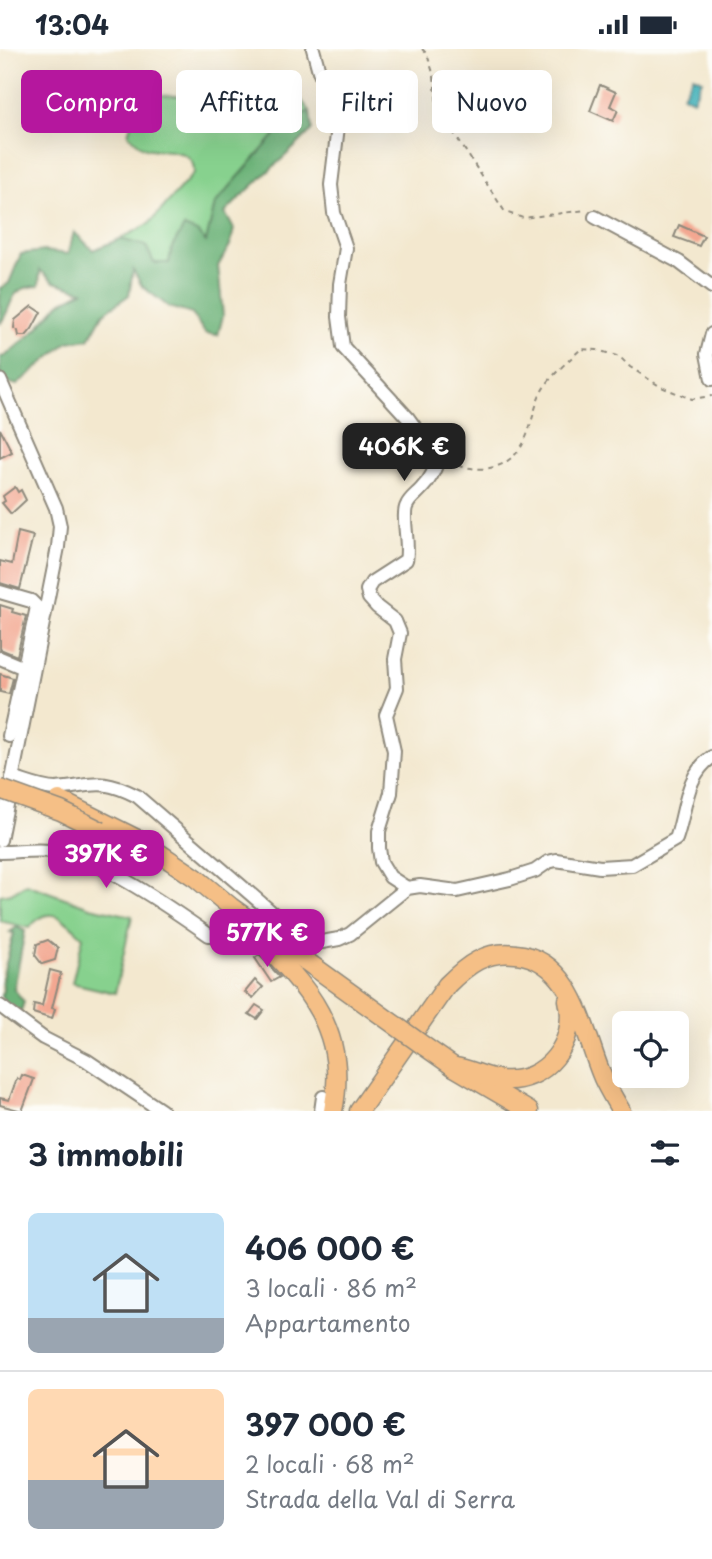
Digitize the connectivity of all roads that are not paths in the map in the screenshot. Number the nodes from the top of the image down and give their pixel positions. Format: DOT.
graph roads {
  1 [pos="313,49"];
  2 [pos="595,217"];
  3 [pos="712,287"];
  4 [pos="712,334"];
  5 [pos="712,379"];
  6 [pos="0,380"];
  7 [pos="0,592"];
  8 [pos="0,658"];
  9 [pos="23,668"];
  10 [pos="10,736"];
  11 [pos="712,757"];
  12 [pos="4,782"];
  13 [pos="0,840"];
  14 [pos="0,852"];
  15 [pos="407,888"];
  16 [pos="231,907"];
  17 [pos="209,935"];
  18 [pos="564,983"];
  19 [pos="0,1006"];
  20 [pos="454,1067"];
  21 [pos="328,1104"];
  22 [pos="162,1111"];
  23 [pos="321,1111"];
  24 [pos="359,1111"];
  25 [pos="529,1111"];
  26 [pos="621,1111"];
  1 -- 15 [label="street"];
  2 -- 3 [label="street"];
  4 -- 5 [label="street"];
  6 -- 10 [label="street"];
  7 -- 9 [label="street"];
  8 -- 9 [label="street"];
  9 -- 10 [label="street"];
  10 -- 12 [label="street"];
  11 -- 15 [label="street"];
  12 -- 13 [label="street"];
  12 -- 15 [label="street"];
  12 -- 16 [label="highway, bridge"];
  14 -- 17 [label="street"];
  16 -- 20 [label="highway, bridge"];
  16 -- 21 [label="highway"];
  18 -- 20 [label="highway"];
  18 -- 24 [label="highway"];
  18 -- 26 [label="highway"];
  19 -- 22 [label="street"];
  20 -- 25 [label="highway"];
  21 -- 23 [label="street"];
}
